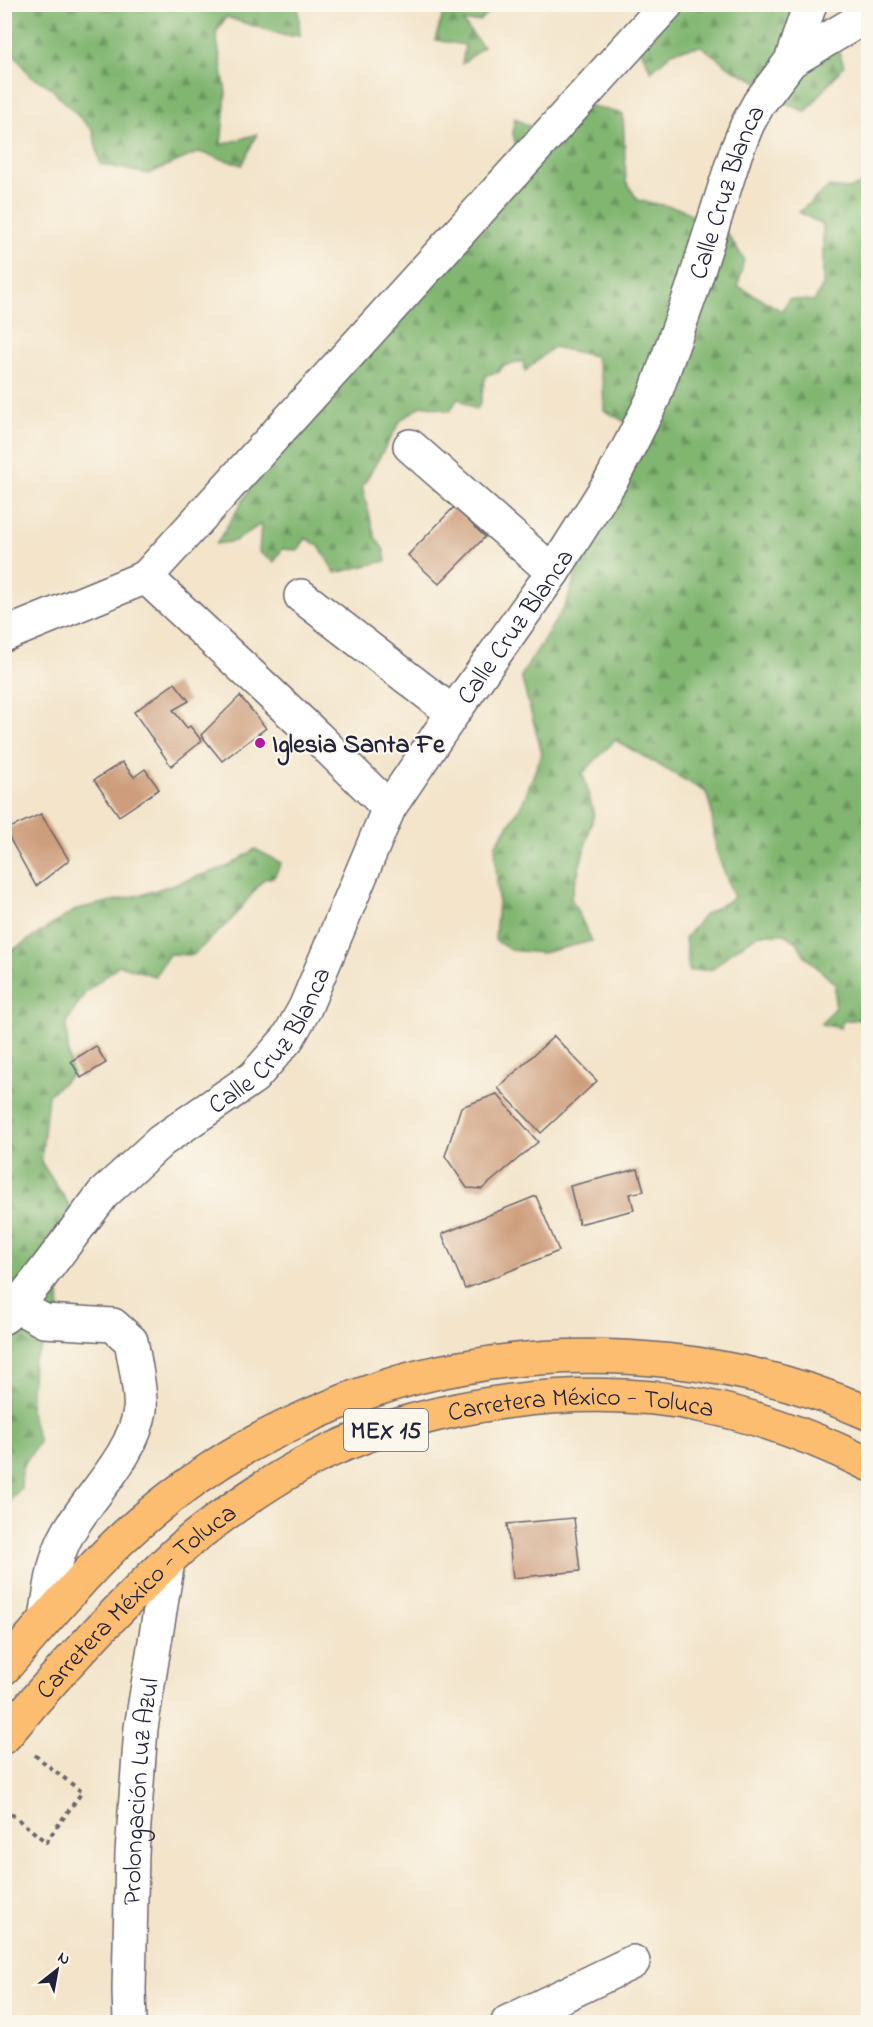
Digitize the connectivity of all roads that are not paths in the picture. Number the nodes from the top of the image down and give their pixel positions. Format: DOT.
graph roads {
  1 [pos="667,4"];
  2 [pos="810,4"];
  3 [pos="868,15"];
  4 [pos="791,61"];
  5 [pos="410,446"];
  6 [pos="553,572"];
  7 [pos="146,577"];
  8 [pos="301,596"];
  9 [pos="4,635"];
  10 [pos="453,713"];
  11 [pos="389,808"];
  12 [pos="11,1311"];
  13 [pos="868,1413"];
  14 [pos="868,1464"];
  15 [pos="168,1561"];
  16 [pos="46,1618"];
  17 [pos="10,1651"];
  18 [pos="6,1736"];
  19 [pos="633,1962"];
  20 [pos="130,2022"];
  21 [pos="508,2022"];
  1 -- 7 [label="street"];
  2 -- 4 [label="street, Calle Cruz Blanca"];
  3 -- 4 [label="street"];
  4 -- 6 [label="street, Calle Cruz Blanca"];
  5 -- 6 [label="street"];
  6 -- 10 [label="street, Calle Cruz Blanca"];
  7 -- 9 [label="street"];
  7 -- 11 [label="street"];
  8 -- 10 [label="street"];
  10 -- 11 [label="street, Calle Cruz Blanca"];
  11 -- 12 [label="street, Calle Cruz Blanca"];
  12 -- 16 [label="street"];
  13 -- 16 [label="main road, Carretera México - Toluca / MEX 15"];
  14 -- 15 [label="main road, Carretera México - Toluca / MEX 15"];
  15 -- 18 [label="main road, Carretera México - Toluca / MEX 15"];
  15 -- 20 [label="street, Prolongación Luz Azul"];
  16 -- 17 [label="main road, Carretera México - Toluca / MEX 15"];
  19 -- 21 [label="street"];
}
